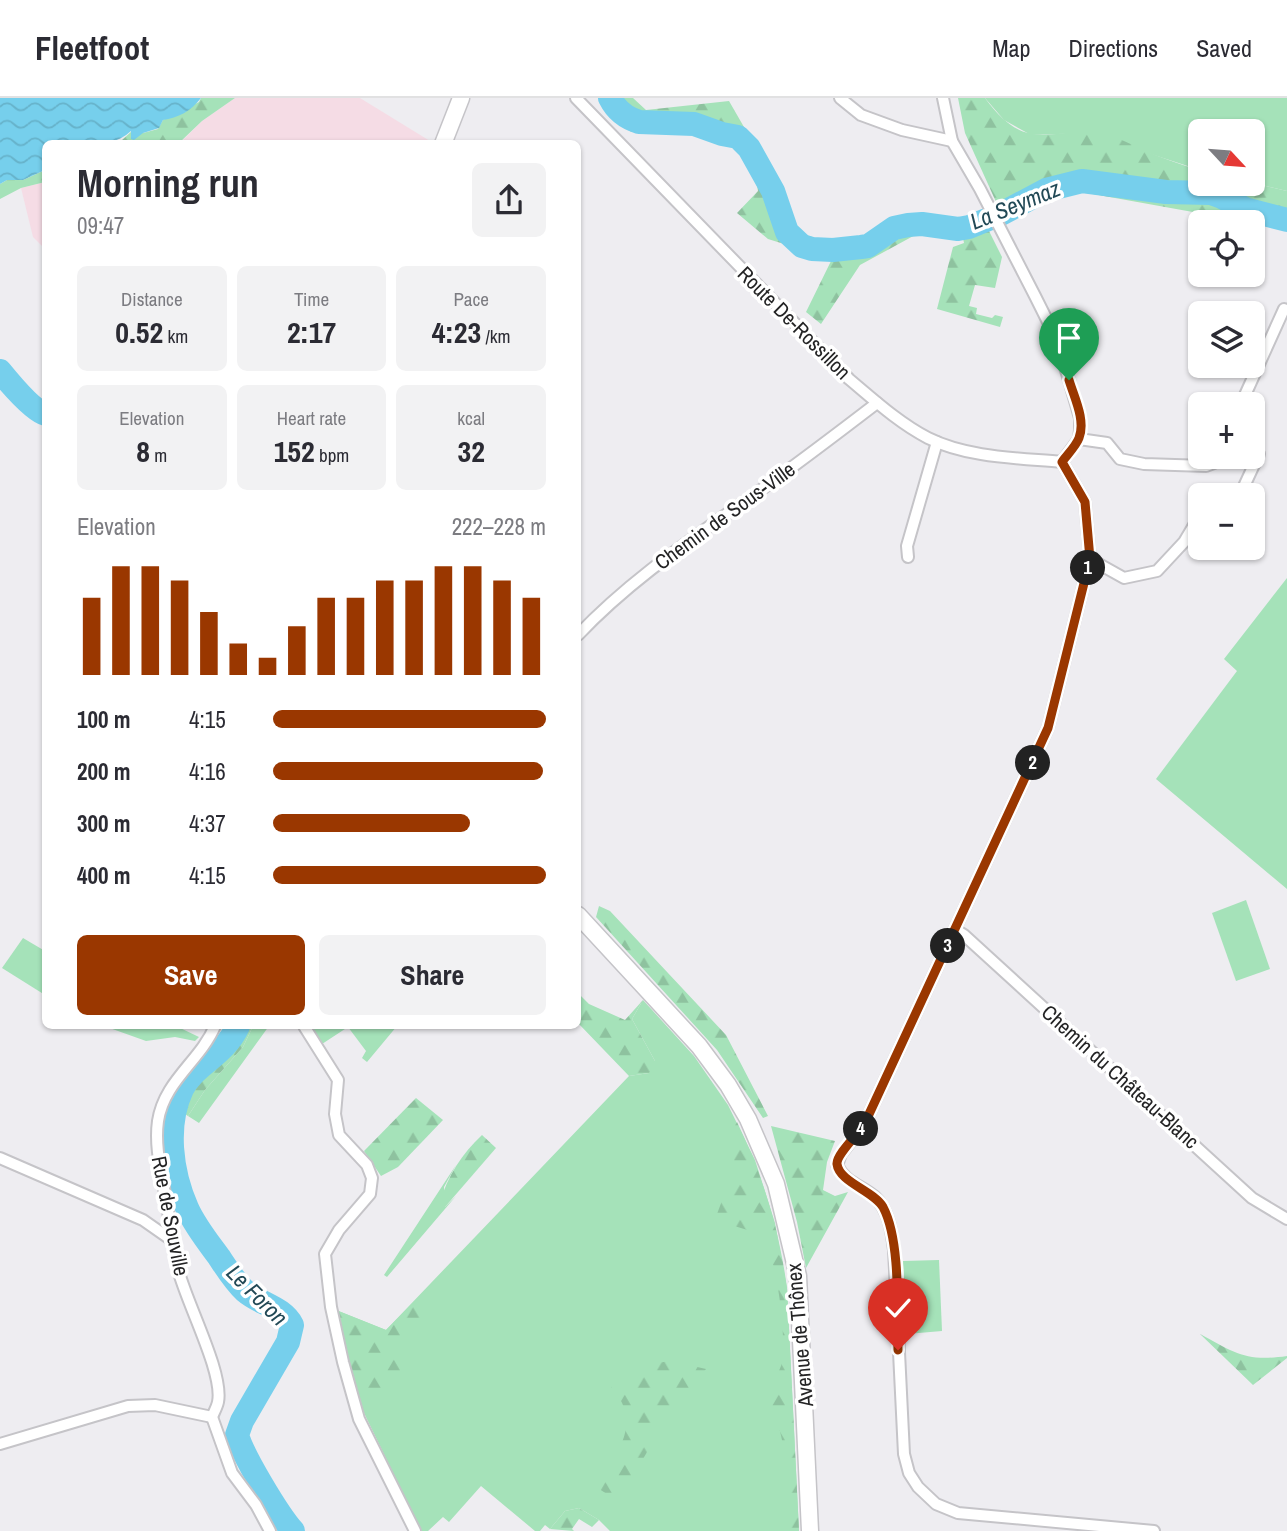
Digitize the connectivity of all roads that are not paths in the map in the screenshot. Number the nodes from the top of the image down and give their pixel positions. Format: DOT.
graph roads {
  1 [pos="461,98"];
  2 [pos="576,98"];
  3 [pos="840,98"];
  4 [pos="943,98"];
  5 [pos="445,140"];
  6 [pos="951,141"];
  7 [pos="1284,309"];
  8 [pos="1246,392"];
  9 [pos="877,403"];
  10 [pos="1079,439"];
  11 [pos="937,442"];
  12 [pos="1062,462"];
  13 [pos="1188,465"];
  14 [pos="1188,535"];
  15 [pos="908,557"];
  16 [pos="1090,559"];
  17 [pos="581,632"];
  18 [pos="581,918"];
  19 [pos="956,930"];
  20 [pos="213,1029"];
  21 [pos="306,1029"];
  22 [pos="0,1158"];
  23 [pos="1287,1219"];
  24 [pos="173,1241"];
  25 [pos="212,1417"];
  26 [pos="0,1444"];
  27 [pos="270,1531"];
  28 [pos="415,1531"];
  29 [pos="810,1531"];
  30 [pos="1154,1531"];
  1 -- 5 [label="main road"];
  2 -- 9 [label="street, Route De-Rossillon"];
  3 -- 6 [label="street"];
  4 -- 6 [label="street"];
  6 -- 10 [label="street"];
  7 -- 8 [label="street"];
  9 -- 11 [label="street, Route De-Rossillon"];
  9 -- 17 [label="street, Chemin de Sous-Ville"];
  10 -- 12 [label="street"];
  10 -- 13 [label="street"];
  11 -- 12 [label="street, Route De-Rossillon"];
  11 -- 15 [label="street"];
  12 -- 16 [label="street"];
  14 -- 16 [label="street"];
  16 -- 19 [label="street"];
  18 -- 29 [label="main road, Avenue de Thônex"];
  19 -- 23 [label="street, Chemin du Château-Blanc"];
  19 -- 30 [label="street"];
  20 -- 24 [label="street, Rue de Souville"];
  21 -- 28 [label="street"];
  22 -- 24 [label="street"];
  24 -- 25 [label="street, Rue de Souville"];
  25 -- 26 [label="street"];
  25 -- 27 [label="street"];
}
